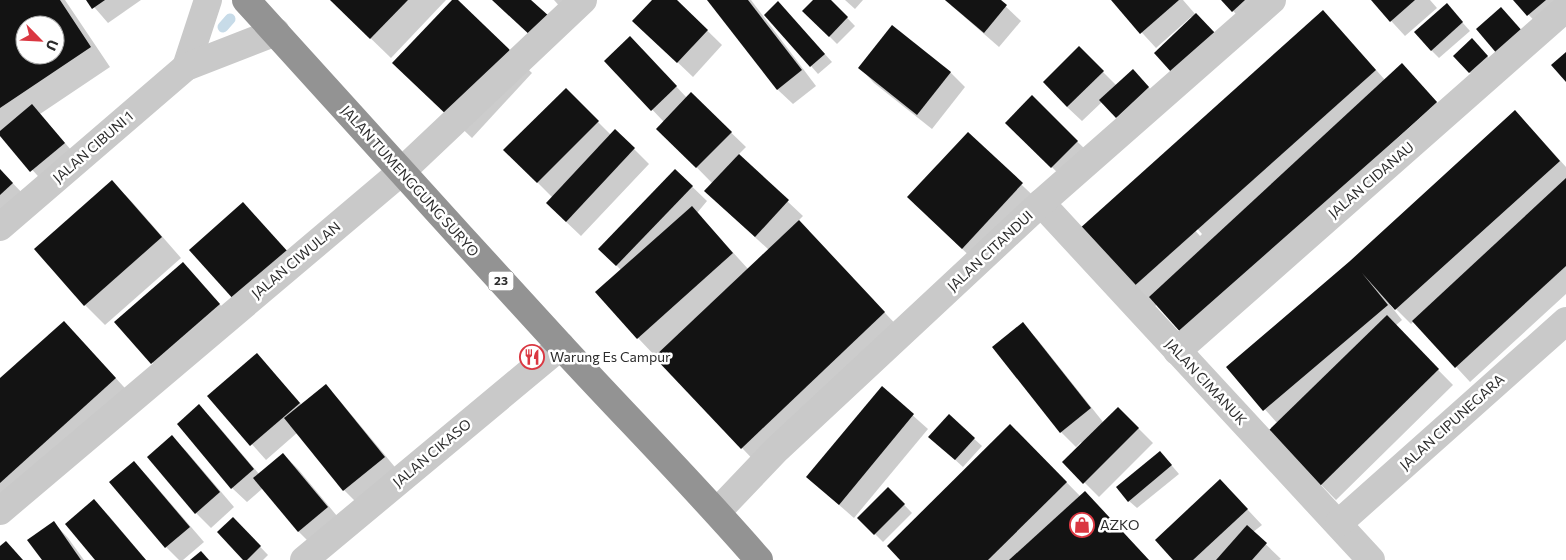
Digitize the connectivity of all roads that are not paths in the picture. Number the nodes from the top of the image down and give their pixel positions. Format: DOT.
graph roads {
  1 [pos="208,0"];
  2 [pos="246,0"];
  3 [pos="584,0"];
  4 [pos="1272,0"];
  5 [pos="1566,8"];
  6 [pos="276,32"];
  7 [pos="186,67"];
  8 [pos="401,172"];
  9 [pos="1041,203"];
  10 [pos="0,227"];
  11 [pos="1566,321"];
  12 [pos="561,346"];
  13 [pos="1177,351"];
  14 [pos="0,511"];
  15 [pos="717,512"];
  16 [pos="1339,524"];
  17 [pos="304,560"];
  18 [pos="759,560"];
  19 [pos="1371,560"];
  1 -- 7 [label="street"];
  2 -- 6 [label="highway, JALAN TUMENGGUNG SURYO / 23"];
  3 -- 8 [label="street, JALAN CIWULAN"];
  4 -- 9 [label="street, JALAN CITANDUI"];
  5 -- 13 [label="street, JALAN CIDANAU"];
  6 -- 7 [label="street, JALAN CIBUNI 1"];
  6 -- 8 [label="highway, JALAN TUMENGGUNG SURYO / 23"];
  7 -- 10 [label="street, JALAN CIBUNI 1"];
  8 -- 12 [label="highway, JALAN TUMENGGUNG SURYO / 23"];
  8 -- 14 [label="street, JALAN CIWULAN"];
  9 -- 13 [label="street, JALAN CIMANUK"];
  9 -- 15 [label="street, JALAN CITANDUI"];
  11 -- 16 [label="street, JALAN CIPUNEGARA"];
  12 -- 15 [label="highway, JALAN TUMENGGUNG SURYO / 23"];
  12 -- 17 [label="street, JALAN CIKASO"];
  13 -- 16 [label="street, JALAN CIMANUK"];
  15 -- 18 [label="highway, JALAN TUMENGGUNG SURYO / 23"];
  16 -- 19 [label="street, JALAN CIMANUK"];
}
